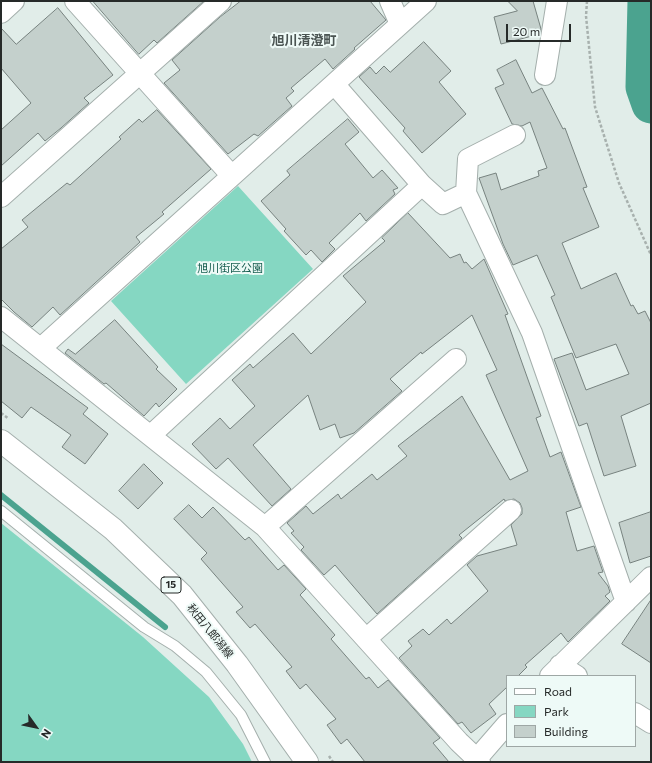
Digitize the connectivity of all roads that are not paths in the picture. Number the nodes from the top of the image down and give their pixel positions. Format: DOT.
graph roads {
  1 [pos="14,1"];
  2 [pos="75,1"];
  3 [pos="221,1"];
  4 [pos="390,1"];
  5 [pos="426,1"];
  6 [pos="557,1"];
  7 [pos="1,13"];
  8 [pos="400,24"];
  9 [pos="139,72"];
  10 [pos="545,75"];
  11 [pos="335,85"];
  12 [pos="515,135"];
  13 [pos="231,175"];
  14 [pos="422,185"];
  15 [pos="466,193"];
  16 [pos="1,197"];
  17 [pos="1,317"];
  18 [pos="41,348"];
  19 [pos="456,359"];
  20 [pos="151,435"];
  21 [pos="1,441"];
  22 [pos="511,510"];
  23 [pos="1,511"];
  24 [pos="265,527"];
  25 [pos="651,578"];
  26 [pos="626,602"];
  27 [pos="366,639"];
  28 [pos="555,670"];
  29 [pos="573,675"];
  30 [pos="636,714"];
  31 [pos="651,723"];
  32 [pos="506,725"];
  33 [pos="476,761"];
  34 [pos="265,762"];
  35 [pos="307,762"];
  1 -- 7 [label="street"];
  2 -- 9 [label="street"];
  3 -- 9 [label="street"];
  4 -- 8 [label="street"];
  5 -- 8 [label="street"];
  6 -- 10 [label="street"];
  8 -- 11 [label="street"];
  9 -- 13 [label="street"];
  9 -- 16 [label="street"];
  11 -- 13 [label="street"];
  11 -- 14 [label="street"];
  12 -- 15 [label="street"];
  13 -- 18 [label="street"];
  14 -- 15 [label="street"];
  14 -- 20 [label="street"];
  15 -- 26 [label="street"];
  17 -- 18 [label="street"];
  18 -- 20 [label="street"];
  19 -- 24 [label="street"];
  20 -- 24 [label="street"];
  21 -- 35 [label="main road, 秋田八郎潟線 / 15"];
  22 -- 27 [label="street"];
  23 -- 34 [label="lane"];
  24 -- 27 [label="street"];
  25 -- 26 [label="street"];
  26 -- 28 [label="street"];
  27 -- 33 [label="street"];
  28 -- 29 [label="street"];
  30 -- 31 [label="street"];
  32 -- 33 [label="street"];
}
